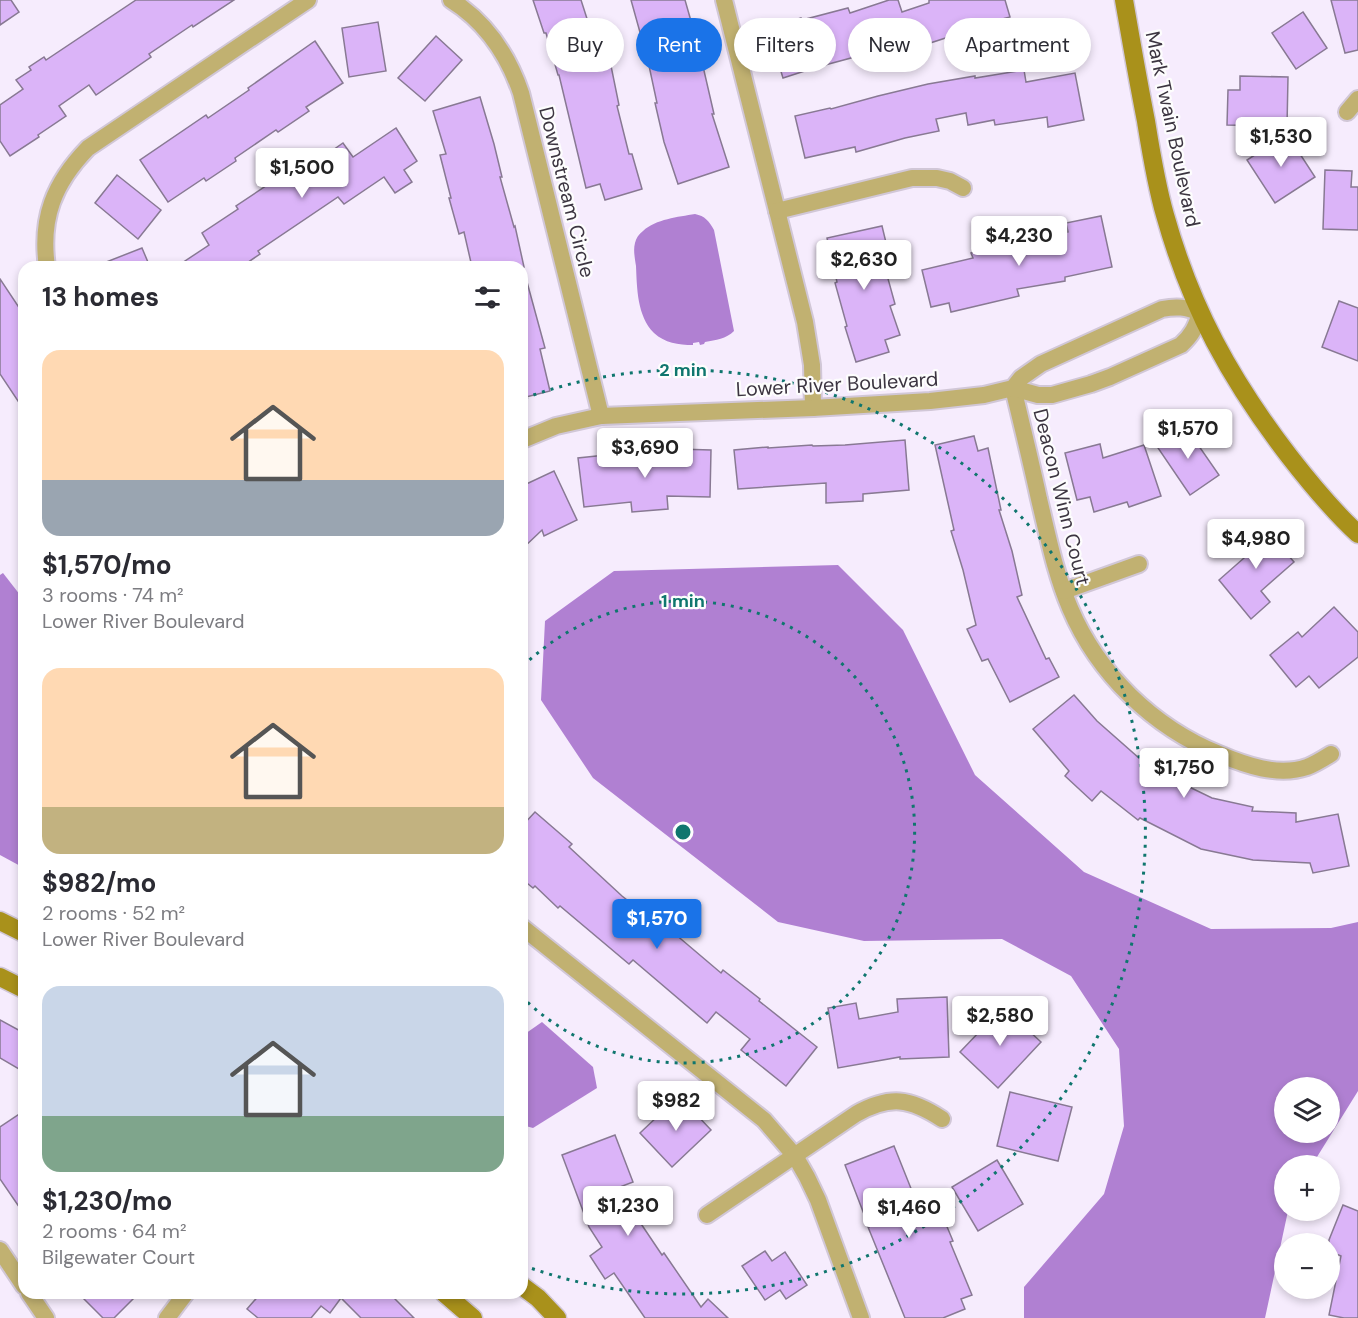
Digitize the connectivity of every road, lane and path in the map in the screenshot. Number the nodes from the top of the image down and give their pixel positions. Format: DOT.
graph roads {
  1 [pos="308,0"];
  2 [pos="451,0"];
  3 [pos="724,0"];
  4 [pos="1124,0"];
  5 [pos="1358,99"];
  6 [pos="1347,111"];
  7 [pos="963,188"];
  8 [pos="777,211"];
  9 [pos="47,261"];
  10 [pos="1200,313"];
  11 [pos="1013,388"];
  12 [pos="813,408"];
  13 [pos="601,416"];
  14 [pos="528,438"];
  15 [pos="1358,534"];
  16 [pos="1139,564"];
  17 [pos="1064,591"];
  18 [pos="1331,754"];
  19 [pos="0,921"];
  20 [pos="18,930"];
  21 [pos="528,932"];
  22 [pos="0,977"];
  23 [pos="18,986"];
  24 [pos="942,1119"];
  25 [pos="795,1155"];
  26 [pos="707,1215"];
  27 [pos="0,1250"];
  28 [pos="18,1277"];
  29 [pos="528,1290"];
  30 [pos="33,1299"];
  31 [pos="181,1299"];
  32 [pos="451,1299"];
  33 [pos="46,1318"];
  34 [pos="167,1318"];
  35 [pos="473,1318"];
  36 [pos="557,1318"];
  37 [pos="861,1318"];
  1 -- 9 [label="street"];
  2 -- 13 [label="street, Downstream Circle"];
  3 -- 8 [label="street"];
  4 -- 10 [label="street, Mark Twain Boulevard"];
  5 -- 6 [label="street"];
  7 -- 8 [label="street"];
  8 -- 12 [label="street"];
  10 -- 11 [label="street"];
  10 -- 11 [label="street, Lower River Boulevard"];
  10 -- 15 [label="street, Mark Twain Boulevard"];
  11 -- 12 [label="street, Lower River Boulevard"];
  11 -- 17 [label="street, Deacon Winn Court"];
  12 -- 13 [label="street, Lower River Boulevard"];
  13 -- 14 [label="street, Lower River Boulevard"];
  16 -- 17 [label="street"];
  17 -- 18 [label="street, Deacon Winn Court"];
  19 -- 20 [label="street"];
  21 -- 25 [label="street"];
  22 -- 23 [label="street"];
  24 -- 25 [label="street"];
  25 -- 26 [label="street"];
  25 -- 37 [label="street"];
  27 -- 28 [label="street"];
  29 -- 36 [label="street"];
  30 -- 33 [label="street"];
  31 -- 34 [label="street"];
  32 -- 35 [label="street"];
}
